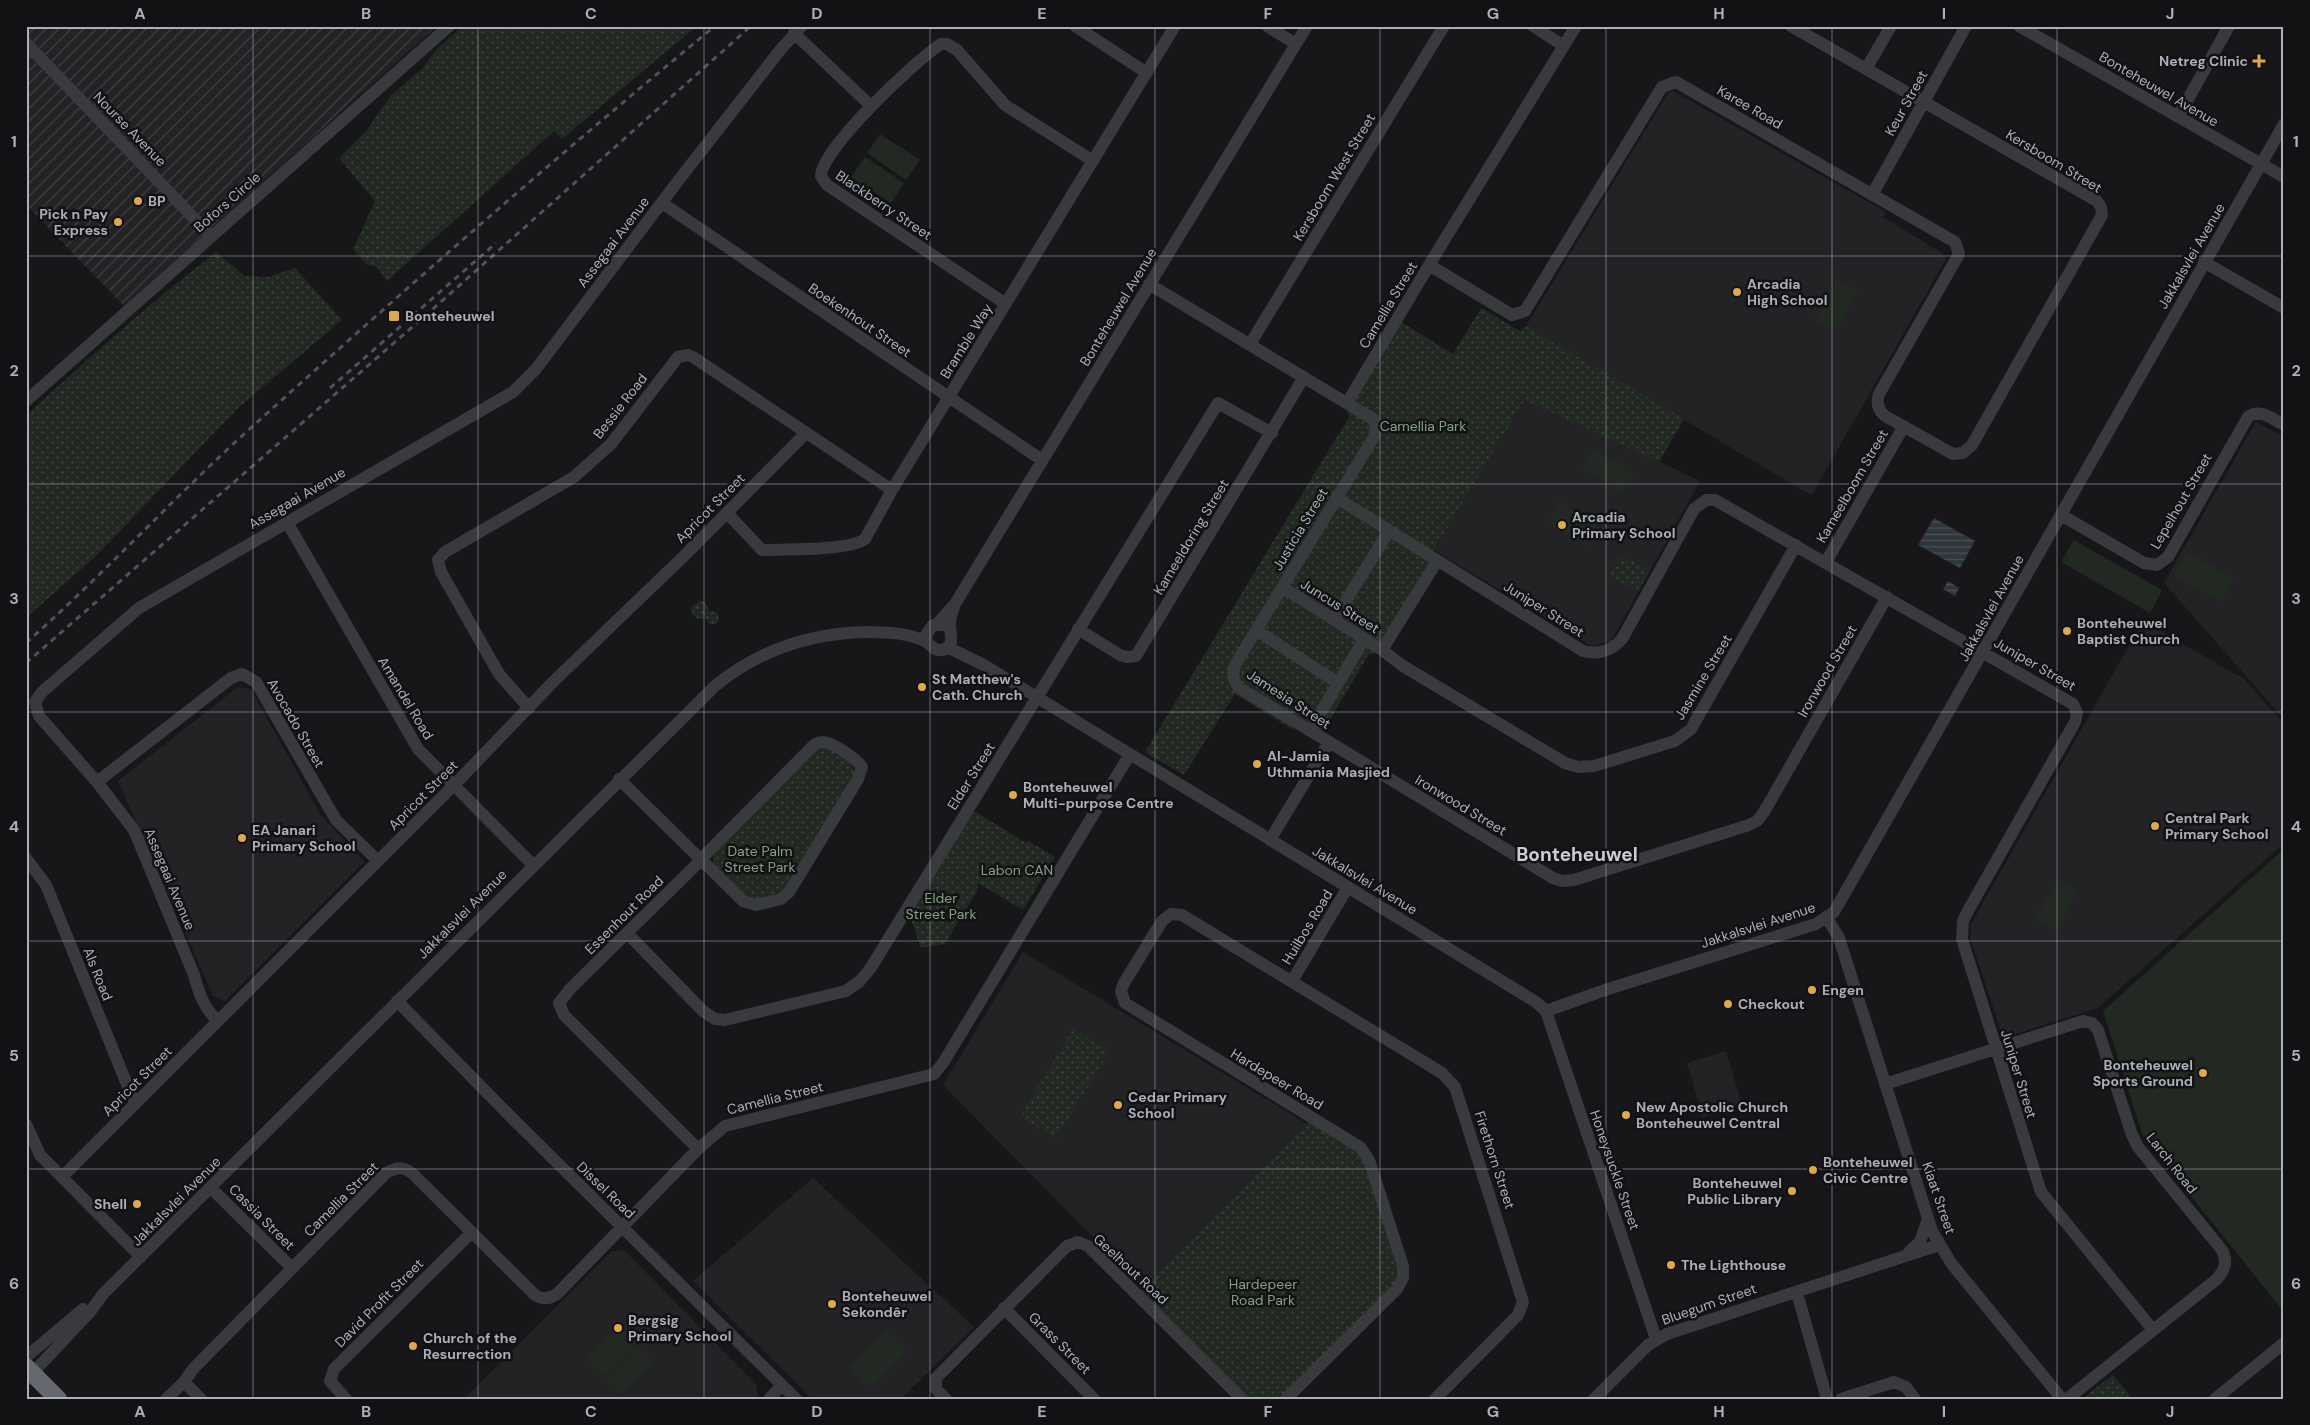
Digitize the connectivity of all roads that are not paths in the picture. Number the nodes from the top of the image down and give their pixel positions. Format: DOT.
graph roads {
  1 [pos="449,26"];
  2 [pos="1075,26"];
  3 [pos="1175,26"];
  4 [pos="1267,26"];
  5 [pos="1307,26"];
  6 [pos="1444,26"];
  7 [pos="1534,26"];
  8 [pos="1576,26"];
  9 [pos="1790,26"];
  10 [pos="1891,26"];
  11 [pos="1966,26"];
  12 [pos="2019,26"];
  13 [pos="2229,26"];
  14 [pos="798,30"];
  15 [pos="26,43"];
  16 [pos="1296,44"];
  17 [pos="1564,46"];
  18 [pos="1866,69"];
  19 [pos="1147,72"];
  20 [pos="1924,102"];
  21 [pos="871,106"];
  22 [pos="2178,117"];
  23 [pos="2284,124"];
  24 [pos="1093,161"];
  25 [pos="2261,164"];
  26 [pos="2284,177"];
  27 [pos="1872,194"];
  28 [pos="662,203"];
  29 [pos="211,236"];
  30 [pos="2204,262"];
  31 [pos="1429,265"];
  32 [pos="1149,284"];
  33 [pos="1006,304"];
  34 [pos="2284,308"];
  35 [pos="1250,344"];
  36 [pos="1304,377"];
  37 [pos="948,398"];
  38 [pos="26,401"];
  39 [pos="1347,403"];
  40 [pos="2284,425"];
  41 [pos="1904,426"];
  42 [pos="806,433"];
  43 [pos="1272,433"];
  44 [pos="1042,460"];
  45 [pos="892,490"];
  46 [pos="1337,498"];
  47 [pos="727,512"];
  48 [pos="2061,515"];
  49 [pos="287,522"];
  50 [pos="1389,531"];
  51 [pos="1796,545"];
  52 [pos="1437,561"];
  53 [pos="1826,562"];
  54 [pos="1282,587"];
  55 [pos="1887,596"];
  56 [pos="955,604"];
  57 [pos="1334,620"];
  58 [pos="934,626"];
  59 [pos="1078,629"];
  60 [pos="1256,630"];
  61 [pos="885,632"];
  62 [pos="950,638"];
  63 [pos="1364,639"];
  64 [pos="928,642"];
  65 [pos="1382,650"];
  66 [pos="1984,652"];
  67 [pos="1234,681"];
  68 [pos="1338,683"];
  69 [pos="1036,697"];
  70 [pos="529,708"];
  71 [pos="1310,731"];
  72 [pos="1329,742"];
  73 [pos="1130,754"];
  74 [pos="619,779"];
  75 [pos="97,782"];
  76 [pos="454,785"];
  77 [pos="1270,840"];
  78 [pos="26,858"];
  79 [pos="700,860"];
  80 [pos="378,861"];
  81 [pos="533,865"];
  82 [pos="1348,888"];
  83 [pos="1827,918"];
  84 [pos="627,933"];
  85 [pos="1292,982"];
  86 [pos="397,1001"];
  87 [pos="1546,1011"];
  88 [pos="218,1022"];
  89 [pos="1996,1048"];
  90 [pos="1885,1084"];
  91 [pos="135,1104"];
  92 [pos="26,1124"];
  93 [pos="698,1149"];
  94 [pos="62,1177"];
  95 [pos="211,1188"];
  96 [pos="1928,1220"];
  97 [pos="624,1227"];
  98 [pos="472,1232"];
  99 [pos="1939,1245"];
  100 [pos="1902,1256"];
  101 [pos="141,1257"];
  102 [pos="292,1268"];
  103 [pos="103,1294"];
  104 [pos="1799,1300"];
  105 [pos="1004,1308"];
  106 [pos="2153,1330"];
  107 [pos="1656,1339"];
  108 [pos="2284,1343"];
  109 [pos="26,1357"];
  110 [pos="28,1374"];
  111 [pos="184,1382"];
  112 [pos="782,1385"];
  113 [pos="58,1399"];
  114 [pos="166,1399"];
  115 [pos="201,1399"];
  116 [pos="346,1399"];
  117 [pos="769,1399"];
  118 [pos="796,1399"];
  119 [pos="946,1399"];
  120 [pos="1094,1399"];
  121 [pos="1242,1399"];
  122 [pos="1286,1399"];
  123 [pos="1435,1399"];
  124 [pos="1594,1399"];
  125 [pos="1827,1399"];
  126 [pos="1841,1399"];
  127 [pos="1915,1399"];
  128 [pos="2062,1399"];
  129 [pos="2067,1399"];
  130 [pos="2215,1399"];
  1 -- 29 [label="street, Bofors Circle"];
  2 -- 19 [label="street"];
  3 -- 19 [label="street, Bramble Way"];
  4 -- 16 [label="street"];
  5 -- 16 [label="street, Bonteheuwel Avenue"];
  6 -- 35 [label="street, Kersboom West Street"];
  7 -- 17 [label="street"];
  8 -- 17 [label="street, Camellia Street"];
  9 -- 18 [label="street, Kersboom Street"];
  10 -- 18 [label="street"];
  11 -- 20 [label="street, Keur Street"];
  12 -- 22 [label="street, Bonteheuwel Avenue"];
  13 -- 22 [label="street"];
  14 -- 21 [label="street"];
  14 -- 28 [label="street, Assegaai Avenue"];
  15 -- 29 [label="street, Nourse Avenue"];
  16 -- 32 [label="street, Bonteheuwel Avenue"];
  17 -- 31 [label="street, Camellia Street"];
  18 -- 20 [label="street, Kersboom Street"];
  19 -- 24 [label="street, Bramble Way"];
  20 -- 27 [label="street, Keur Street"];
  20 -- 41 [label="street, Kersboom Street"];
  21 -- 24 [label="street, Blackberry Street"];
  21 -- 33 [label="street, Blackberry Street"];
  22 -- 25 [label="street, Bonteheuwel Avenue"];
  23 -- 25 [label="street, Jakkalsvlei Avenue"];
  24 -- 33 [label="street, Bramble Way"];
  25 -- 26 [label="street, Bonteheuwel Avenue"];
  25 -- 30 [label="street, Jakkalsvlei Avenue"];
  27 -- 31 [label="street, Karee Road"];
  27 -- 41 [label="street, Karee Road"];
  28 -- 37 [label="street, Boekenhout Street"];
  28 -- 49 [label="street, Assegaai Avenue"];
  29 -- 38 [label="street, Bofors Circle"];
  30 -- 34 [label="street"];
  30 -- 48 [label="street, Jakkalsvlei Avenue"];
  31 -- 39 [label="street, Camellia Street"];
  32 -- 35 [label="street"];
  32 -- 44 [label="street, Bonteheuwel Avenue"];
  33 -- 37 [label="street, Bramble Way"];
  35 -- 36 [label="street"];
  36 -- 39 [label="street"];
  36 -- 43 [label="street, Kameeldoring Street"];
  37 -- 44 [label="street, Boekenhout Street"];
  37 -- 45 [label="street, Bramble Way"];
  39 -- 46 [label="street, Justicia Street"];
  40 -- 48 [label="street, Lepelhout Street"];
  41 -- 53 [label="street, Kameelboom Street"];
  42 -- 45 [label="street, Bessie Road"];
  42 -- 47 [label="street, Apricot Street"];
  42 -- 70 [label="street, Bessie Road"];
  43 -- 59 [label="street, Kameeldoring Street"];
  43 -- 59 [label="street, Elder Street"];
  44 -- 56 [label="street, Bonteheuwel Avenue"];
  45 -- 47 [label="street, Bramble Way"];
  46 -- 50 [label="street"];
  46 -- 54 [label="street, Justicia Street"];
  47 -- 70 [label="street, Apricot Street"];
  48 -- 66 [label="street, Jakkalsvlei Avenue"];
  49 -- 75 [label="street, Assegaai Avenue"];
  49 -- 76 [label="street, Amandel Road"];
  50 -- 52 [label="street"];
  50 -- 57 [label="street"];
  51 -- 52 [label="street, Juniper Street"];
  51 -- 53 [label="street, Juniper Street"];
  51 -- 65 [label="street, Jasmine Street"];
  52 -- 65 [label="street"];
  53 -- 55 [label="street, Juniper Street"];
  54 -- 57 [label="street, Juncus Street"];
  54 -- 60 [label="street, Justicia Street"];
  55 -- 66 [label="street, Juniper Street"];
  55 -- 72 [label="street, Ironwood Street"];
  56 -- 58 [label="street, Bonteheuwel Avenue"];
  56 -- 62 [label="street, Bonteheuwel Avenue"];
  57 -- 63 [label="street, Juncus Street"];
  58 -- 61 [label="street, Jakkalsvlei Avenue"];
  58 -- 62 [label="street"];
  58 -- 64 [label="street"];
  59 -- 69 [label="street, Elder Street"];
  60 -- 67 [label="street, Justicia Street"];
  60 -- 68 [label="street"];
  61 -- 64 [label="street, Jakkalsvlei Avenue"];
  61 -- 74 [label="street, Jakkalsvlei Avenue"];
  62 -- 64 [label="street"];
  62 -- 69 [label="street, Jakkalsvlei Avenue"];
  63 -- 65 [label="street, Juncus Street"];
  63 -- 68 [label="street"];
  66 -- 83 [label="street, Jakkalsvlei Avenue"];
  66 -- 89 [label="street, Juniper Street"];
  67 -- 71 [label="street, Jamesia Street"];
  68 -- 71 [label="street"];
  69 -- 73 [label="street, Jakkalsvlei Avenue"];
  69 -- 84 [label="street, Elder Street"];
  70 -- 76 [label="street, Apricot Street"];
  71 -- 72 [label="street, Jamesia Street"];
  72 -- 77 [label="street"];
  73 -- 77 [label="street, Jakkalsvlei Avenue"];
  73 -- 93 [label="street, Camellia Street"];
  74 -- 79 [label="street"];
  74 -- 81 [label="street, Jakkalsvlei Avenue"];
  75 -- 80 [label="street, Avocado Street"];
  75 -- 88 [label="street, Assegaai Avenue"];
  76 -- 80 [label="street, Apricot Street"];
  76 -- 81 [label="street, Amandel Road"];
  77 -- 82 [label="street, Jakkalsvlei Avenue"];
  78 -- 91 [label="street, Als Road"];
  79 -- 79 [label="street, Essenhout Road"];
  79 -- 84 [label="street, Essenhout Road"];
  80 -- 88 [label="street, Apricot Street"];
  81 -- 86 [label="street, Jakkalsvlei Avenue"];
  82 -- 85 [label="street, Huilbos Road"];
  82 -- 87 [label="street, Jakkalsvlei Avenue"];
  83 -- 87 [label="street, Jakkalsvlei Avenue"];
  83 -- 90 [label="street, Kiaat Street"];
  84 -- 93 [label="street, Essenhout Road"];
  85 -- 122 [label="street, Hardepeer Road"];
  85 -- 123 [label="street, Firethorn Street"];
  86 -- 95 [label="street, Jakkalsvlei Avenue"];
  86 -- 97 [label="street, Dissel Road"];
  87 -- 107 [label="street, Honeysuckle Street"];
  88 -- 91 [label="street, Apricot Street"];
  89 -- 90 [label="street, Larch Road"];
  89 -- 106 [label="street, Juniper Street"];
  89 -- 106 [label="street, Larch Road"];
  90 -- 96 [label="street, Kiaat Street"];
  91 -- 94 [label="street, Apricot Street"];
  92 -- 94 [label="street"];
  93 -- 97 [label="street, Camellia Street"];
  94 -- 101 [label="street"];
  95 -- 101 [label="street, Jakkalsvlei Avenue"];
  95 -- 102 [label="street, Cassia Street"];
  96 -- 99 [label="street, Kiaat Street"];
  96 -- 100 [label="street"];
  97 -- 98 [label="street, Camellia Street"];
  97 -- 112 [label="street, Dissel Road"];
  98 -- 102 [label="street, Camellia Street"];
  98 -- 116 [label="street, David Profit Street"];
  99 -- 100 [label="street, Bluegum Street"];
  99 -- 128 [label="street, Kiaat Street"];
  100 -- 107 [label="street, Bluegum Street"];
  101 -- 103 [label="street, Jakkalsvlei Avenue"];
  102 -- 111 [label="street, Camellia Street"];
  103 -- 109 [label="street, Jakkalsvlei Avenue"];
  103 -- 110 [label="street, Jakkalsvlei Avenue"];
  104 -- 125 [label="street"];
  105 -- 119 [label="street, Geelhout Road"];
  105 -- 120 [label="street, Grass Street"];
  105 -- 121 [label="street, Geelhout Road"];
  106 -- 129 [label="street, Larch Road"];
  107 -- 124 [label="street, Bluegum Street"];
  108 -- 130 [label="street"];
  110 -- 113 [label="highway"];
  111 -- 114 [label="street, Camellia Street"];
  111 -- 115 [label="street"];
  112 -- 117 [label="street"];
  112 -- 118 [label="street, Dissel Road"];
  126 -- 127 [label="street"];
}
